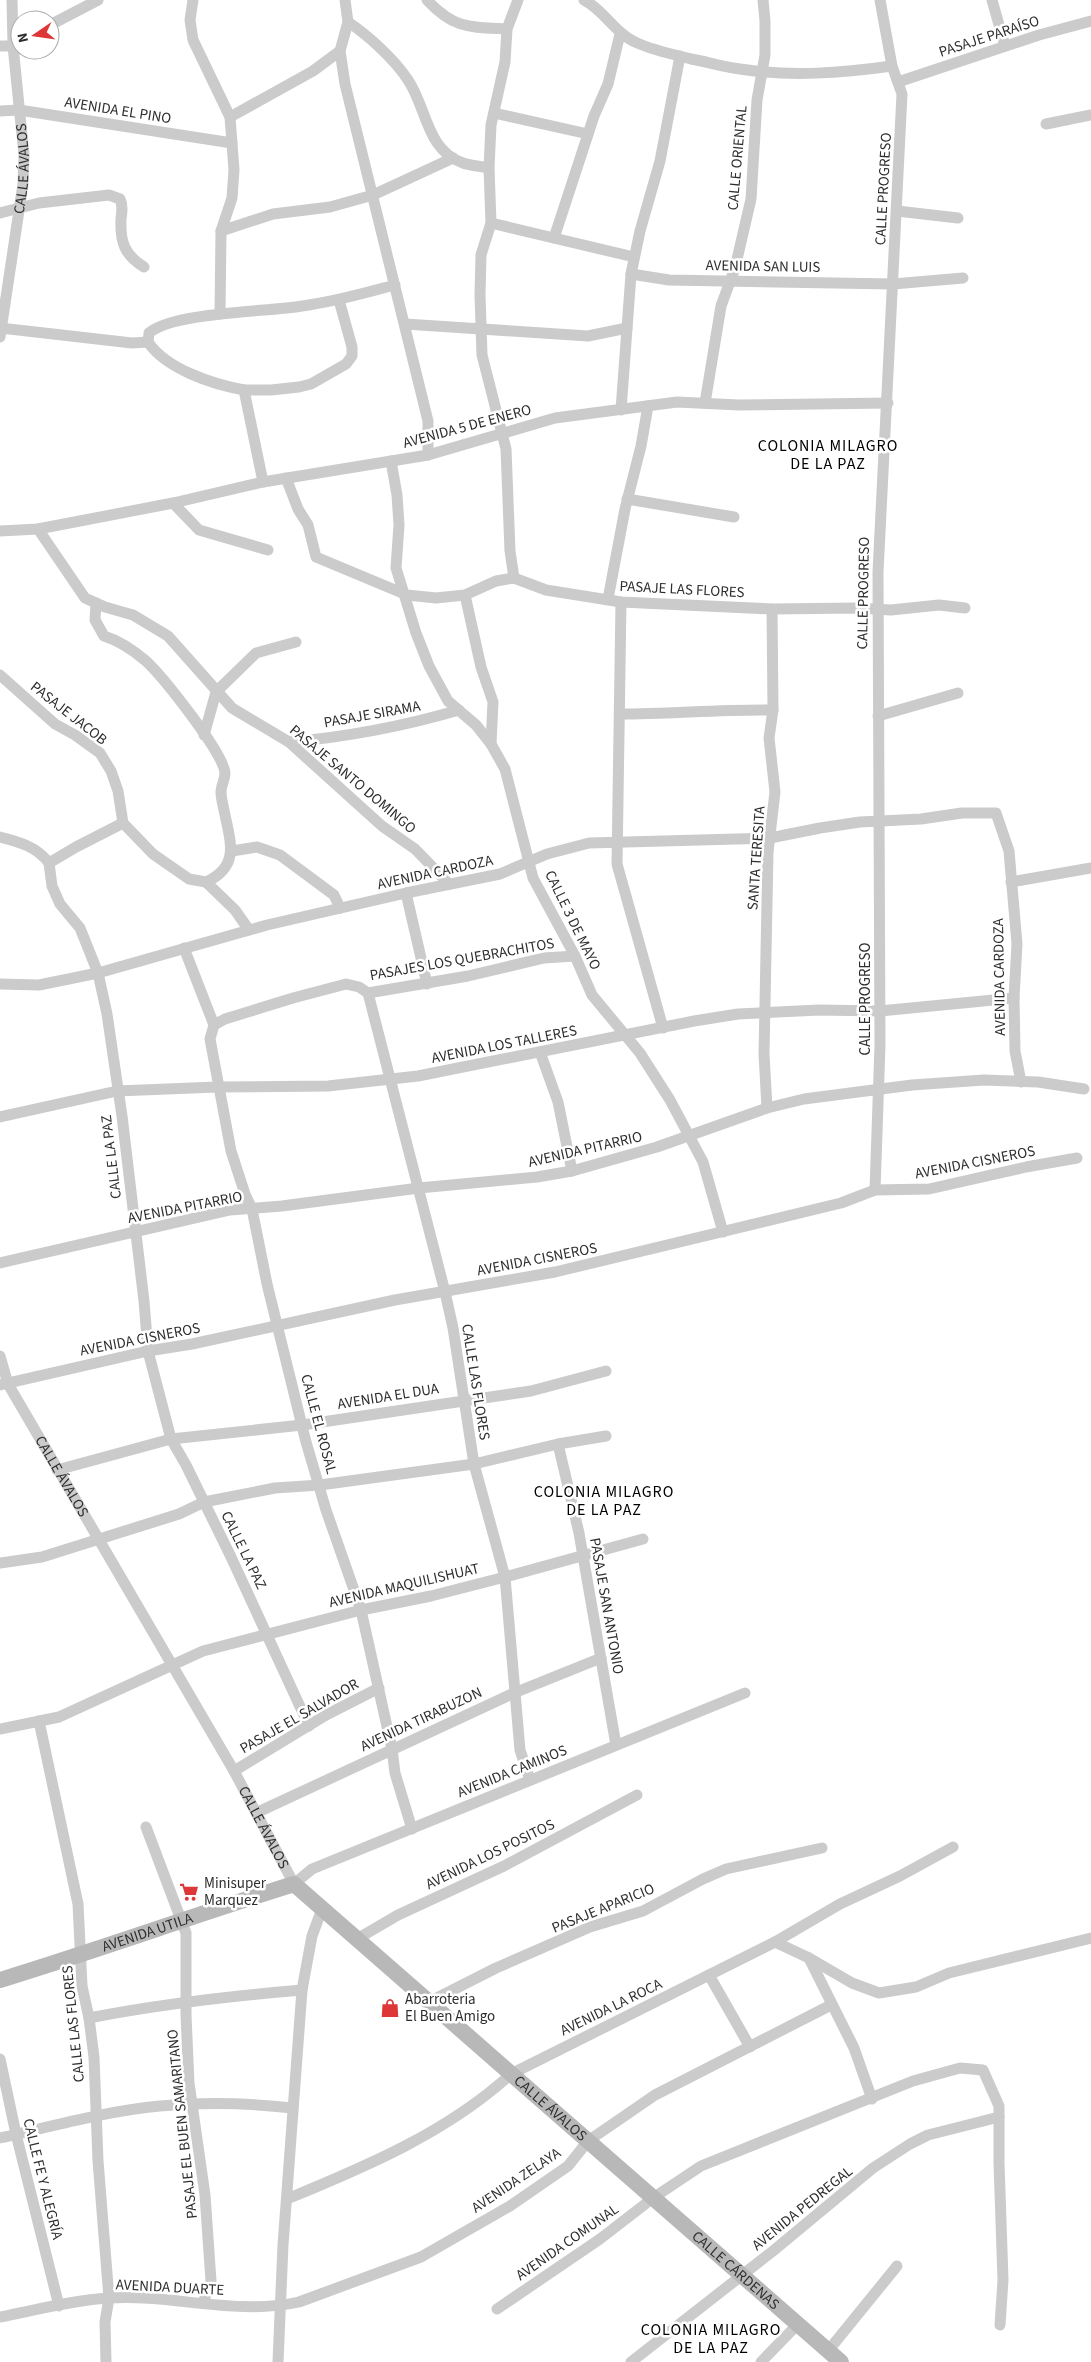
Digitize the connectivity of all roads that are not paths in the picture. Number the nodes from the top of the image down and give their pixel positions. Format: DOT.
graph roads {
  1 [pos="98,0"];
  2 [pos="193,0"];
  3 [pos="345,0"];
  4 [pos="426,0"];
  5 [pos="518,0"];
  6 [pos="584,0"];
  7 [pos="763,0"];
  8 [pos="880,0"];
  9 [pos="992,0"];
  10 [pos="599,3"];
  11 [pos="60,21"];
  12 [pos="1091,21"];
  13 [pos="348,22"];
  14 [pos="507,29"];
  15 [pos="620,34"];
  16 [pos="1005,46"];
  17 [pos="340,52"];
  18 [pos="680,56"];
  19 [pos="17,60"];
  20 [pos="892,66"];
  21 [pos="762,70"];
  22 [pos="898,82"];
  23 [pos="19,110"];
  24 [pos="0,111"];
  25 [pos="494,113"];
  26 [pos="1091,115"];
  27 [pos="230,117"];
  28 [pos="1046,124"];
  29 [pos="588,134"];
  30 [pos="232,144"];
  31 [pos="453,158"];
  32 [pos="489,168"];
  33 [pos="373,195"];
  34 [pos="18,207"];
  35 [pos="897,211"];
  36 [pos="0,213"];
  37 [pos="958,218"];
  38 [pos="491,223"];
  39 [pos="221,231"];
  40 [pos="554,238"];
  41 [pos="634,257"];
  42 [pos="144,267"];
  43 [pos="631,274"];
  44 [pos="963,278"];
  45 [pos="730,280"];
  46 [pos="893,284"];
  47 [pos="395,285"];
  48 [pos="339,300"];
  49 [pos="220,314"];
  50 [pos="405,324"];
  51 [pos="0,328"];
  52 [pos="626,328"];
  53 [pos="481,330"];
  54 [pos="0,337"];
  55 [pos="148,342"];
  56 [pos="244,390"];
  57 [pos="705,403"];
  58 [pos="888,403"];
  59 [pos="648,406"];
  60 [pos="621,410"];
  61 [pos="503,434"];
  62 [pos="428,455"];
  63 [pos="391,461"];
  64 [pos="286,478"];
  65 [pos="263,482"];
  66 [pos="627,500"];
  67 [pos="173,503"];
  68 [pos="734,517"];
  69 [pos="38,529"];
  70 [pos="0,531"];
  71 [pos="268,550"];
  72 [pos="514,578"];
  73 [pos="404,594"];
  74 [pos="465,595"];
  75 [pos="608,599"];
  76 [pos="621,602"];
  77 [pos="96,603"];
  78 [pos="965,608"];
  79 [pos="772,609"];
  80 [pos="877,609"];
  81 [pos="296,642"];
  82 [pos="0,675"];
  83 [pos="216,692"];
  84 [pos="958,693"];
  85 [pos="459,710"];
  86 [pos="773,710"];
  87 [pos="620,714"];
  88 [pos="878,716"];
  89 [pos="204,735"];
  90 [pos="289,742"];
  91 [pos="491,744"];
  92 [pos="880,822"];
  93 [pos="123,823"];
  94 [pos="0,838"];
  95 [pos="770,838"];
  96 [pos="616,844"];
  97 [pos="232,851"];
  98 [pos="53,861"];
  99 [pos="530,862"];
  100 [pos="1091,868"];
  101 [pos="206,882"];
  102 [pos="1011,882"];
  103 [pos="449,884"];
  104 [pos="406,893"];
  105 [pos="340,908"];
  106 [pos="248,930"];
  107 [pos="184,948"];
  108 [pos="574,956"];
  109 [pos="98,973"];
  110 [pos="0,984"];
  111 [pos="427,984"];
  112 [pos="368,993"];
  113 [pos="1014,998"];
  114 [pos="880,1010"];
  115 [pos="765,1013"];
  116 [pos="214,1025"];
  117 [pos="663,1028"];
  118 [pos="625,1036"];
  119 [pos="540,1052"];
  120 [pos="391,1079"];
  121 [pos="1021,1082"];
  122 [pos="217,1087"];
  123 [pos="879,1089"];
  124 [pos="1084,1089"];
  125 [pos="117,1091"];
  126 [pos="767,1108"];
  127 [pos="0,1117"];
  128 [pos="689,1136"];
  129 [pos="1077,1158"];
  130 [pos="572,1170"];
  131 [pos="419,1188"];
  132 [pos="875,1190"];
  133 [pos="252,1208"];
  134 [pos="135,1232"];
  135 [pos="723,1232"];
  136 [pos="0,1263"];
  137 [pos="445,1292"];
  138 [pos="278,1326"];
  139 [pos="148,1351"];
  140 [pos="0,1356"];
  141 [pos="606,1371"];
  142 [pos="4,1385"];
  143 [pos="464,1399"];
  144 [pos="302,1425"];
  145 [pos="606,1436"];
  146 [pos="171,1439"];
  147 [pos="558,1444"];
  148 [pos="474,1464"];
  149 [pos="57,1470"];
  150 [pos="320,1485"];
  151 [pos="204,1502"];
  152 [pos="100,1538"];
  153 [pos="643,1539"];
  154 [pos="583,1556"];
  155 [pos="0,1563"];
  156 [pos="505,1577"];
  157 [pos="361,1610"];
  158 [pos="267,1634"];
  159 [pos="601,1658"];
  160 [pos="173,1665"];
  161 [pos="378,1688"];
  162 [pos="514,1693"];
  163 [pos="745,1693"];
  164 [pos="39,1721"];
  165 [pos="308,1726"];
  166 [pos="0,1729"];
  167 [pos="616,1745"];
  168 [pos="392,1749"];
  169 [pos="234,1771"];
  170 [pos="530,1780"];
  171 [pos="637,1796"];
  172 [pos="256,1813"];
  173 [pos="146,1827"];
  174 [pos="412,1828"];
  175 [pos="953,1846"];
  176 [pos="822,1848"];
  177 [pos="294,1884"];
  178 [pos="322,1909"];
  179 [pos="181,1919"];
  180 [pos="1091,1938"];
  181 [pos="357,1939"];
  182 [pos="775,1942"];
  183 [pos="81,1955"];
  184 [pos="809,1958"];
  185 [pos="709,1975"];
  186 [pos="0,1980"];
  187 [pos="302,1990"];
  188 [pos="186,2002"];
  189 [pos="429,2002"];
  190 [pos="831,2005"];
  191 [pos="89,2018"];
  192 [pos="750,2047"];
  193 [pos="0,2059"];
  194 [pos="511,2074"];
  195 [pos="872,2098"];
  196 [pos="192,2105"];
  197 [pos="293,2108"];
  198 [pos="97,2117"];
  199 [pos="999,2117"];
  200 [pos="16,2134"];
  201 [pos="0,2138"];
  202 [pos="588,2141"];
  203 [pos="653,2198"];
  204 [pos="287,2199"];
  205 [pos="897,2266"];
  206 [pos="742,2276"];
  207 [pos="109,2298"];
  208 [pos="203,2303"];
  209 [pos="59,2306"];
  210 [pos="280,2306"];
  211 [pos="497,2309"];
  212 [pos="0,2317"];
  213 [pos="798,2324"];
  214 [pos="1000,2325"];
  215 [pos="828,2350"];
  216 [pos="106,2362"];
  217 [pos="278,2362"];
  218 [pos="631,2362"];
  219 [pos="762,2362"];
  220 [pos="841,2362"];
  1 -- 11 [label="street"];
  2 -- 27 [label="street"];
  3 -- 13 [label="street"];
  4 -- 14 [label="street"];
  5 -- 14 [label="street"];
  6 -- 10 [label="street"];
  7 -- 21 [label="street, CALLE ORIENTAL"];
  8 -- 20 [label="street, CALLE PROGRESO"];
  9 -- 16 [label="street"];
  10 -- 15 [label="street"];
  12 -- 16 [label="street, PASAJE PARAÍSO"];
  13 -- 17 [label="street"];
  13 -- 31 [label="street"];
  14 -- 25 [label="street"];
  15 -- 18 [label="street"];
  15 -- 29 [label="street"];
  16 -- 22 [label="street, PASAJE PARAÍSO"];
  17 -- 27 [label="street"];
  17 -- 33 [label="street"];
  18 -- 21 [label="street"];
  18 -- 41 [label="street"];
  19 -- 23 [label="street, CALLE ÁVALOS"];
  20 -- 21 [label="street"];
  20 -- 22 [label="street, CALLE PROGRESO"];
  21 -- 45 [label="street, CALLE ORIENTAL"];
  22 -- 35 [label="street, CALLE PROGRESO"];
  23 -- 24 [label="street, AVENIDA EL PINO"];
  23 -- 30 [label="street, AVENIDA EL PINO"];
  23 -- 34 [label="street, CALLE ÁVALOS"];
  25 -- 29 [label="street"];
  25 -- 32 [label="street"];
  26 -- 28 [label="street"];
  27 -- 30 [label="street"];
  29 -- 40 [label="street"];
  30 -- 39 [label="street"];
  31 -- 32 [label="street"];
  31 -- 33 [label="street"];
  32 -- 38 [label="street"];
  33 -- 39 [label="street"];
  33 -- 47 [label="street"];
  34 -- 36 [label="street"];
  34 -- 42 [label="street"];
  34 -- 51 [label="street, CALLE ÁVALOS"];
  35 -- 37 [label="street"];
  35 -- 46 [label="street, CALLE PROGRESO"];
  38 -- 40 [label="street"];
  38 -- 53 [label="street"];
  39 -- 49 [label="street"];
  40 -- 41 [label="street"];
  41 -- 43 [label="street"];
  43 -- 45 [label="street, AVENIDA SAN LUIS"];
  43 -- 52 [label="street"];
  44 -- 46 [label="street, AVENIDA SAN LUIS"];
  45 -- 46 [label="street, AVENIDA SAN LUIS"];
  45 -- 57 [label="street, CALLE ORIENTAL"];
  46 -- 58 [label="street, CALLE PROGRESO"];
  47 -- 48 [label="street"];
  47 -- 50 [label="street"];
  48 -- 49 [label="street"];
  48 -- 56 [label="street"];
  49 -- 55 [label="street"];
  50 -- 53 [label="street"];
  50 -- 62 [label="street"];
  51 -- 54 [label="street, CALLE ÁVALOS"];
  51 -- 55 [label="street"];
  52 -- 53 [label="street"];
  52 -- 60 [label="street"];
  53 -- 61 [label="street"];
  55 -- 56 [label="street"];
  56 -- 65 [label="street"];
  57 -- 58 [label="street, AVENIDA 5 DE ENERO"];
  57 -- 59 [label="street, AVENIDA 5 DE ENERO"];
  58 -- 80 [label="street, CALLE PROGRESO"];
  59 -- 60 [label="street, AVENIDA 5 DE ENERO"];
  59 -- 66 [label="street"];
  60 -- 61 [label="street, AVENIDA 5 DE ENERO"];
  61 -- 62 [label="street, AVENIDA 5 DE ENERO"];
  61 -- 72 [label="street"];
  62 -- 63 [label="street, AVENIDA 5 DE ENERO"];
  63 -- 64 [label="street, AVENIDA 5 DE ENERO"];
  63 -- 73 [label="street, CALLE 3 DE MAYO"];
  64 -- 65 [label="street, AVENIDA 5 DE ENERO"];
  64 -- 73 [label="street"];
  65 -- 67 [label="street, AVENIDA 5 DE ENERO"];
  66 -- 68 [label="street"];
  66 -- 75 [label="street"];
  67 -- 69 [label="street, AVENIDA 5 DE ENERO"];
  67 -- 71 [label="street"];
  69 -- 70 [label="street, AVENIDA 5 DE ENERO"];
  69 -- 77 [label="street, PASAJE SANTO DOMINGO"];
  72 -- 74 [label="street"];
  72 -- 75 [label="street, PASAJE LAS FLORES"];
  73 -- 74 [label="street"];
  73 -- 85 [label="street, CALLE 3 DE MAYO"];
  74 -- 91 [label="street"];
  75 -- 76 [label="street, PASAJE LAS FLORES"];
  76 -- 79 [label="street, PASAJE LAS FLORES"];
  76 -- 87 [label="street"];
  77 -- 83 [label="street, PASAJE SANTO DOMINGO"];
  77 -- 89 [label="street"];
  78 -- 80 [label="street, PASAJE LAS FLORES"];
  79 -- 80 [label="street, PASAJE LAS FLORES"];
  79 -- 86 [label="street, SANTA TERESITA"];
  80 -- 88 [label="street, CALLE PROGRESO"];
  81 -- 83 [label="street"];
  82 -- 93 [label="street, PASAJE JACOB"];
  83 -- 89 [label="street"];
  83 -- 90 [label="street, PASAJE SANTO DOMINGO"];
  84 -- 88 [label="street"];
  85 -- 90 [label="street, PASAJE SIRAMA"];
  85 -- 91 [label="street, CALLE 3 DE MAYO"];
  86 -- 87 [label="street"];
  86 -- 95 [label="street, SANTA TERESITA"];
  87 -- 96 [label="street"];
  88 -- 92 [label="street, CALLE PROGRESO"];
  89 -- 97 [label="street"];
  90 -- 103 [label="street, PASAJE SANTO DOMINGO"];
  91 -- 99 [label="street, CALLE 3 DE MAYO"];
  92 -- 95 [label="street, AVENIDA CARDOZA"];
  92 -- 102 [label="street, AVENIDA CARDOZA"];
  92 -- 114 [label="street, CALLE PROGRESO"];
  93 -- 98 [label="street"];
  93 -- 101 [label="street"];
  94 -- 98 [label="street"];
  95 -- 96 [label="street, AVENIDA CARDOZA"];
  95 -- 115 [label="street, SANTA TERESITA"];
  96 -- 99 [label="street, AVENIDA CARDOZA"];
  96 -- 117 [label="street"];
  97 -- 101 [label="street"];
  97 -- 105 [label="street"];
  98 -- 109 [label="street, CALLE LA PAZ"];
  99 -- 103 [label="street, AVENIDA CARDOZA"];
  99 -- 108 [label="street, CALLE 3 DE MAYO"];
  100 -- 102 [label="street"];
  101 -- 106 [label="street"];
  102 -- 113 [label="street, AVENIDA CARDOZA"];
  103 -- 104 [label="street, AVENIDA CARDOZA"];
  104 -- 105 [label="street, AVENIDA CARDOZA"];
  104 -- 111 [label="street"];
  105 -- 106 [label="street, AVENIDA CARDOZA"];
  106 -- 107 [label="street, AVENIDA CARDOZA"];
  107 -- 109 [label="street, AVENIDA CARDOZA"];
  107 -- 116 [label="street"];
  108 -- 111 [label="street, PASAJES LOS QUEBRACHITOS"];
  108 -- 118 [label="street, CALLE 3 DE MAYO"];
  109 -- 110 [label="street, AVENIDA CARDOZA"];
  109 -- 125 [label="street, CALLE LA PAZ"];
  111 -- 112 [label="street, PASAJES LOS QUEBRACHITOS"];
  112 -- 116 [label="street, PASAJES LOS QUEBRACHITOS"];
  112 -- 120 [label="street, CALLE LAS FLORES"];
  113 -- 114 [label="street, AVENIDA LOS TALLERES"];
  113 -- 121 [label="street, AVENIDA CARDOZA"];
  114 -- 115 [label="street, AVENIDA LOS TALLERES"];
  114 -- 123 [label="street, CALLE PROGRESO"];
  115 -- 117 [label="street, AVENIDA LOS TALLERES"];
  115 -- 126 [label="street, SANTA TERESITA"];
  116 -- 122 [label="street, CALLE EL ROSAL"];
  117 -- 118 [label="street, AVENIDA LOS TALLERES"];
  118 -- 119 [label="street, AVENIDA LOS TALLERES"];
  118 -- 128 [label="street, CALLE 3 DE MAYO"];
  119 -- 120 [label="street, AVENIDA LOS TALLERES"];
  119 -- 130 [label="street"];
  120 -- 122 [label="street, AVENIDA LOS TALLERES"];
  120 -- 131 [label="street, CALLE LAS FLORES"];
  121 -- 123 [label="street, AVENIDA PITARRIO"];
  121 -- 124 [label="street, AVENIDA PITARRIO"];
  122 -- 125 [label="street, AVENIDA LOS TALLERES"];
  122 -- 133 [label="street, CALLE EL ROSAL"];
  123 -- 126 [label="street, AVENIDA PITARRIO"];
  123 -- 132 [label="street, CALLE PROGRESO"];
  125 -- 127 [label="street, AVENIDA LOS TALLERES"];
  125 -- 134 [label="street, CALLE LA PAZ"];
  126 -- 128 [label="street, AVENIDA PITARRIO"];
  128 -- 130 [label="street, AVENIDA PITARRIO"];
  128 -- 135 [label="street, CALLE 3 DE MAYO"];
  129 -- 132 [label="street, AVENIDA CISNEROS"];
  130 -- 131 [label="street, AVENIDA PITARRIO"];
  131 -- 133 [label="street, AVENIDA PITARRIO"];
  131 -- 137 [label="street, CALLE LAS FLORES"];
  132 -- 135 [label="street, AVENIDA CISNEROS"];
  133 -- 134 [label="street, AVENIDA PITARRIO"];
  133 -- 138 [label="street, CALLE EL ROSAL"];
  134 -- 136 [label="street, AVENIDA PITARRIO"];
  134 -- 139 [label="street, CALLE LA PAZ"];
  135 -- 137 [label="street, AVENIDA CISNEROS"];
  137 -- 138 [label="street, AVENIDA CISNEROS"];
  137 -- 143 [label="street, CALLE LAS FLORES"];
  138 -- 139 [label="street, AVENIDA CISNEROS"];
  138 -- 144 [label="street, CALLE EL ROSAL"];
  139 -- 142 [label="street, AVENIDA CISNEROS"];
  139 -- 146 [label="street, CALLE LA PAZ"];
  140 -- 142 [label="street, CALLE ÁVALOS"];
  141 -- 143 [label="street, AVENIDA EL DUA"];
  142 -- 149 [label="street, CALLE ÁVALOS"];
  143 -- 144 [label="street, AVENIDA EL DUA"];
  143 -- 148 [label="street, CALLE LAS FLORES"];
  144 -- 146 [label="street, AVENIDA EL DUA"];
  144 -- 150 [label="street, CALLE EL ROSAL"];
  145 -- 147 [label="street"];
  146 -- 149 [label="street, AVENIDA EL DUA"];
  146 -- 151 [label="street, CALLE LA PAZ"];
  147 -- 148 [label="street"];
  147 -- 154 [label="street, PASAJE SAN ANTONIO"];
  148 -- 150 [label="street"];
  148 -- 156 [label="street, CALLE LAS FLORES"];
  149 -- 152 [label="street, CALLE ÁVALOS"];
  150 -- 151 [label="street"];
  150 -- 157 [label="street, CALLE EL ROSAL"];
  151 -- 152 [label="street"];
  151 -- 158 [label="street, CALLE LA PAZ"];
  152 -- 155 [label="street"];
  152 -- 160 [label="street, CALLE ÁVALOS"];
  153 -- 154 [label="street, AVENIDA MAQUILISHUAT"];
  154 -- 156 [label="street, AVENIDA MAQUILISHUAT"];
  154 -- 159 [label="street, PASAJE SAN ANTONIO"];
  156 -- 157 [label="street, AVENIDA MAQUILISHUAT"];
  156 -- 162 [label="street, CALLE LAS FLORES"];
  157 -- 158 [label="street, AVENIDA MAQUILISHUAT"];
  157 -- 161 [label="street, CALLE EL ROSAL"];
  158 -- 160 [label="street, AVENIDA MAQUILISHUAT"];
  158 -- 165 [label="street, CALLE LA PAZ"];
  159 -- 162 [label="street, AVENIDA TIRABUZON"];
  159 -- 167 [label="street, PASAJE SAN ANTONIO"];
  160 -- 164 [label="street, AVENIDA MAQUILISHUAT"];
  160 -- 169 [label="street, CALLE ÁVALOS"];
  161 -- 165 [label="street, PASAJE EL SALVADOR"];
  161 -- 168 [label="street, CALLE EL ROSAL"];
  162 -- 168 [label="street, AVENIDA TIRABUZON"];
  162 -- 170 [label="street, CALLE LAS FLORES"];
  163 -- 167 [label="street, AVENIDA CAMINOS"];
  164 -- 166 [label="street, AVENIDA MAQUILISHUAT"];
  164 -- 183 [label="street, CALLE LAS FLORES"];
  165 -- 169 [label="street, PASAJE EL SALVADOR"];
  167 -- 170 [label="street, AVENIDA CAMINOS"];
  168 -- 172 [label="street, AVENIDA TIRABUZON"];
  168 -- 174 [label="street, CALLE EL ROSAL"];
  169 -- 172 [label="street, CALLE ÁVALOS"];
  170 -- 174 [label="street, AVENIDA CAMINOS"];
  171 -- 181 [label="street, AVENIDA LOS POSITOS"];
  172 -- 177 [label="street, CALLE ÁVALOS"];
  173 -- 179 [label="street, PASAJE EL BUEN SAMARITANO"];
  174 -- 177 [label="street, AVENIDA CAMINOS"];
  175 -- 182 [label="street, AVENIDA LA ROCA"];
  176 -- 189 [label="street, PASAJE APARICIO"];
  177 -- 178 [label="street, CALLE ÁVALOS"];
  177 -- 179 [label="street, AVENIDA UTILA"];
  178 -- 181 [label="street, CALLE ÁVALOS"];
  178 -- 187 [label="street"];
  179 -- 183 [label="street, AVENIDA UTILA"];
  179 -- 188 [label="street, PASAJE EL BUEN SAMARITANO"];
  180 -- 184 [label="street"];
  181 -- 189 [label="street, CALLE ÁVALOS"];
  182 -- 184 [label="street"];
  182 -- 185 [label="street, AVENIDA LA ROCA"];
  183 -- 186 [label="street, AVENIDA UTILA"];
  183 -- 191 [label="street, CALLE LAS FLORES"];
  184 -- 190 [label="street"];
  185 -- 192 [label="street"];
  185 -- 194 [label="street, AVENIDA LA ROCA"];
  187 -- 188 [label="street"];
  187 -- 197 [label="street"];
  188 -- 191 [label="street"];
  188 -- 196 [label="street, PASAJE EL BUEN SAMARITANO"];
  189 -- 194 [label="street, CALLE ÁVALOS"];
  190 -- 192 [label="street, AVENIDA ZELAYA"];
  190 -- 195 [label="street"];
  191 -- 198 [label="street, CALLE LAS FLORES"];
  192 -- 202 [label="street, AVENIDA ZELAYA"];
  193 -- 200 [label="street, CALLE FE Y ALEGRÍA"];
  194 -- 202 [label="street, CALLE ÁVALOS"];
  194 -- 204 [label="street, AVENIDA LA ROCA"];
  195 -- 199 [label="street, AVENIDA COMUNAL"];
  195 -- 203 [label="street, AVENIDA COMUNAL"];
  196 -- 197 [label="street"];
  196 -- 198 [label="street"];
  196 -- 208 [label="street, PASAJE EL BUEN SAMARITANO"];
  197 -- 204 [label="street"];
  198 -- 200 [label="street"];
  198 -- 207 [label="street, CALLE LAS FLORES"];
  199 -- 206 [label="street, AVENIDA PEDREGAL"];
  199 -- 214 [label="street"];
  200 -- 201 [label="street"];
  200 -- 209 [label="street, CALLE FE Y ALEGRÍA"];
  202 -- 203 [label="street, CALLE ÁVALOS"];
  202 -- 210 [label="street, AVENIDA ZELAYA"];
  203 -- 206 [label="street, CALLE CÁRDENAS"];
  203 -- 211 [label="street, AVENIDA COMUNAL"];
  204 -- 210 [label="street"];
  205 -- 215 [label="street"];
  206 -- 213 [label="street, CALLE CÁRDENAS"];
  206 -- 218 [label="street, AVENIDA PEDREGAL"];
  207 -- 208 [label="street, AVENIDA DUARTE"];
  207 -- 209 [label="street, AVENIDA DUARTE"];
  207 -- 216 [label="street, CALLE LAS FLORES"];
  208 -- 210 [label="street, AVENIDA DUARTE"];
  209 -- 212 [label="street, AVENIDA DUARTE"];
  210 -- 217 [label="street"];
  213 -- 215 [label="street, CALLE CÁRDENAS"];
  213 -- 219 [label="street"];
  215 -- 220 [label="street, CALLE CÁRDENAS"];
}
